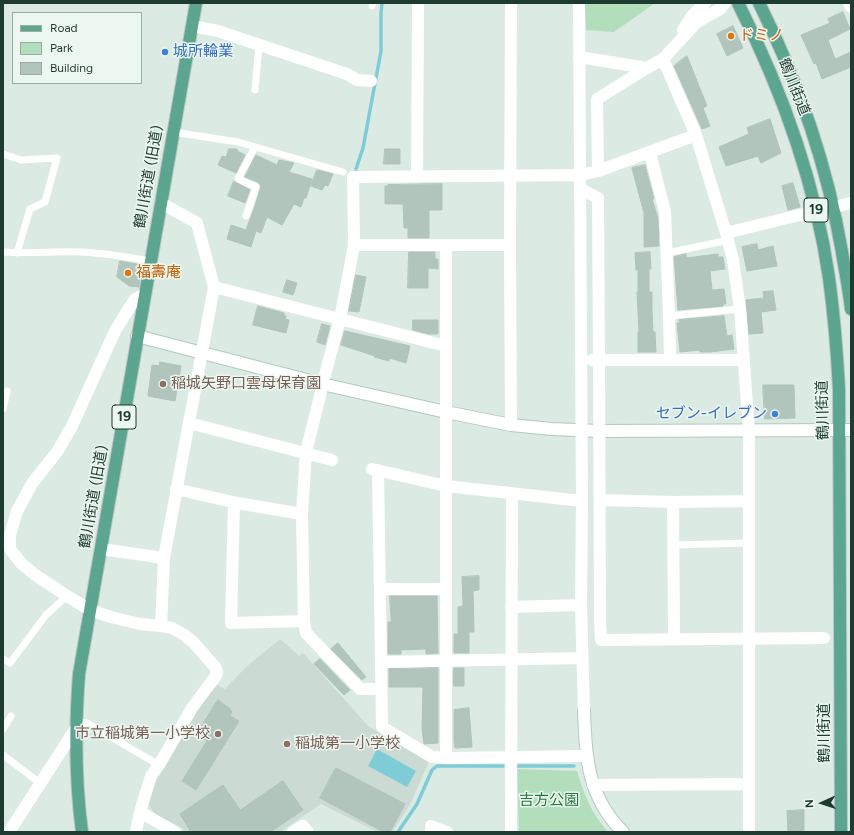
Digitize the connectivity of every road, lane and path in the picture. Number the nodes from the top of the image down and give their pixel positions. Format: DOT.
graph roads {
  1 [pos="196,3"];
  2 [pos="418,3"];
  3 [pos="511,3"];
  4 [pos="579,3"];
  5 [pos="705,3"];
  6 [pos="725,3"];
  7 [pos="738,3"];
  8 [pos="759,3"];
  9 [pos="849,3"];
  10 [pos="851,6"];
  11 [pos="192,26"];
  12 [pos="678,42"];
  13 [pos="259,45"];
  14 [pos="579,56"];
  15 [pos="663,59"];
  16 [pos="647,68"];
  17 [pos="371,81"];
  18 [pos="255,90"];
  19 [pos="173,132"];
  20 [pos="696,135"];
  21 [pos="255,147"];
  22 [pos="650,153"];
  23 [pos="3,154"];
  24 [pos="598,171"];
  25 [pos="343,172"];
  26 [pos="510,175"];
  27 [pos="580,175"];
  28 [pos="417,176"];
  29 [pos="581,189"];
  30 [pos="161,203"];
  31 [pos="851,203"];
  32 [pos="834,207"];
  33 [pos="816,211"];
  34 [pos="246,216"];
  35 [pos="728,236"];
  36 [pos="354,245"];
  37 [pos="446,245"];
  38 [pos="510,246"];
  39 [pos="3,252"];
  40 [pos="17,253"];
  41 [pos="667,253"];
  42 [pos="151,261"];
  43 [pos="214,287"];
  44 [pos="145,294"];
  45 [pos="740,309"];
  46 [pos="851,309"];
  47 [pos="669,316"];
  48 [pos="340,319"];
  49 [pos="137,336"];
  50 [pos="446,346"];
  51 [pos="202,353"];
  52 [pos="670,359"];
  53 [pos="581,360"];
  54 [pos="599,360"];
  55 [pos="744,360"];
  56 [pos="325,375"];
  57 [pos="7,391"];
  58 [pos="321,392"];
  59 [pos="3,409"];
  60 [pos="446,412"];
  61 [pos="189,423"];
  62 [pos="511,424"];
  63 [pos="581,430"];
  64 [pos="845,430"];
  65 [pos="599,431"];
  66 [pos="748,431"];
  67 [pos="306,452"];
  68 [pos="332,460"];
  69 [pos="582,479"];
  70 [pos="599,480"];
  71 [pos="446,486"];
  72 [pos="176,489"];
  73 [pos="512,494"];
  74 [pos="600,500"];
  75 [pos="582,501"];
  76 [pos="748,501"];
  77 [pos="234,502"];
  78 [pos="673,502"];
  79 [pos="302,514"];
  80 [pos="748,543"];
  81 [pos="674,545"];
  82 [pos="101,549"];
  83 [pos="164,558"];
  84 [pos="380,589"];
  85 [pos="446,589"];
  86 [pos="67,596"];
  87 [pos="581,605"];
  88 [pos="511,606"];
  89 [pos="90,610"];
  90 [pos="304,621"];
  91 [pos="600,621"];
  92 [pos="582,622"];
  93 [pos="161,626"];
  94 [pos="824,638"];
  95 [pos="674,639"];
  96 [pos="749,639"];
  97 [pos="582,658"];
  98 [pos="3,659"];
  99 [pos="512,660"];
  100 [pos="446,661"];
  101 [pos="381,662"];
  102 [pos="381,689"];
  103 [pos="12,716"];
  104 [pos="76,725"];
  105 [pos="3,728"];
  106 [pos="3,755"];
  107 [pos="586,756"];
  108 [pos="511,757"];
  109 [pos="446,758"];
  110 [pos="159,765"];
  111 [pos="40,783"];
  112 [pos="749,784"];
  113 [pos="593,785"];
  114 [pos="140,812"];
  115 [pos="9,832"];
  116 [pos="82,832"];
  117 [pos="136,832"];
  118 [pos="175,832"];
  119 [pos="294,832"];
  120 [pos="308,832"];
  121 [pos="431,832"];
  122 [pos="447,832"];
  123 [pos="511,832"];
  124 [pos="624,832"];
  125 [pos="749,832"];
  126 [pos="841,832"];
  1 -- 11 [label="main road, 鶴川街道 (旧道) / 19"];
  2 -- 28 [label="street"];
  3 -- 26 [label="street"];
  4 -- 14 [label="street"];
  5 -- 12 [label="street"];
  6 -- 12 [label="street"];
  7 -- 33 [label="main road, 鶴川街道 / 19"];
  8 -- 32 [label="main road, 鶴川街道 / 19"];
  9 -- 10 [label="street"];
  11 -- 13 [label="street"];
  11 -- 19 [label="main road, 鶴川街道 (旧道) / 19"];
  12 -- 15 [label="street"];
  13 -- 17 [label="street"];
  13 -- 18 [label="lane"];
  14 -- 16 [label="street"];
  14 -- 27 [label="street"];
  15 -- 16 [label="street"];
  15 -- 20 [label="street"];
  16 -- 24 [label="street"];
  19 -- 21 [label="lane"];
  19 -- 30 [label="main road, 鶴川街道 (旧道) / 19"];
  20 -- 22 [label="street"];
  20 -- 35 [label="street"];
  21 -- 25 [label="lane"];
  21 -- 34 [label="lane"];
  22 -- 24 [label="street"];
  22 -- 41 [label="street"];
  23 -- 40 [label="lane"];
  24 -- 27 [label="street"];
  26 -- 27 [label="street"];
  26 -- 28 [label="street"];
  26 -- 38 [label="street"];
  27 -- 29 [label="street"];
  28 -- 36 [label="street"];
  29 -- 53 [label="street"];
  29 -- 54 [label="street"];
  30 -- 42 [label="main road, 鶴川街道 (旧道) / 19"];
  30 -- 43 [label="street"];
  31 -- 32 [label="street"];
  32 -- 46 [label="main road, 鶴川街道 / 19"];
  33 -- 35 [label="street"];
  33 -- 64 [label="main road, 鶴川街道 / 19"];
  35 -- 41 [label="lane"];
  35 -- 45 [label="street"];
  36 -- 37 [label="street"];
  36 -- 48 [label="street"];
  37 -- 38 [label="street"];
  37 -- 50 [label="street"];
  38 -- 62 [label="street"];
  39 -- 40 [label="lane"];
  40 -- 42 [label="lane"];
  41 -- 47 [label="street"];
  42 -- 44 [label="main road, 鶴川街道 (旧道) / 19"];
  43 -- 48 [label="street"];
  43 -- 51 [label="street"];
  44 -- 49 [label="main road, 鶴川街道 (旧道) / 19"];
  44 -- 86 [label="street"];
  45 -- 47 [label="lane"];
  45 -- 55 [label="street"];
  47 -- 52 [label="street"];
  48 -- 50 [label="street"];
  48 -- 56 [label="street"];
  49 -- 51 [label="street"];
  49 -- 82 [label="main road, 鶴川街道 (旧道) / 19"];
  50 -- 60 [label="street"];
  51 -- 60 [label="street"];
  51 -- 61 [label="street"];
  52 -- 54 [label="street"];
  52 -- 55 [label="street"];
  53 -- 54 [label="street"];
  53 -- 63 [label="street"];
  54 -- 65 [label="street"];
  55 -- 66 [label="street"];
  57 -- 59 [label="lane"];
  58 -- 67 [label="street"];
  60 -- 62 [label="street"];
  60 -- 71 [label="street"];
  61 -- 67 [label="street"];
  61 -- 72 [label="street"];
  62 -- 63 [label="street"];
  63 -- 65 [label="street"];
  63 -- 69 [label="street"];
  64 -- 66 [label="street"];
  64 -- 126 [label="main road, 鶴川街道 / 19"];
  65 -- 66 [label="street"];
  65 -- 70 [label="street"];
  66 -- 76 [label="street"];
  67 -- 68 [label="street"];
  67 -- 79 [label="street"];
  69 -- 70 [label="street"];
  69 -- 75 [label="street"];
  70 -- 74 [label="street"];
  71 -- 73 [label="street"];
  71 -- 84 [label="street"];
  71 -- 85 [label="street"];
  72 -- 77 [label="street"];
  72 -- 83 [label="street"];
  73 -- 75 [label="street"];
  73 -- 88 [label="street"];
  74 -- 78 [label="street"];
  74 -- 91 [label="street"];
  75 -- 87 [label="street"];
  76 -- 78 [label="street"];
  76 -- 80 [label="street"];
  77 -- 79 [label="street"];
  77 -- 90 [label="street"];
  78 -- 81 [label="street"];
  79 -- 90 [label="street"];
  80 -- 81 [label="lane"];
  80 -- 96 [label="street"];
  81 -- 95 [label="street"];
  82 -- 83 [label="street"];
  82 -- 89 [label="main road, 鶴川街道 (旧道) / 19"];
  83 -- 93 [label="street"];
  84 -- 85 [label="street"];
  84 -- 101 [label="street"];
  85 -- 100 [label="street"];
  86 -- 89 [label="street"];
  86 -- 98 [label="lane"];
  87 -- 88 [label="street"];
  87 -- 92 [label="street"];
  88 -- 99 [label="street"];
  89 -- 93 [label="street"];
  89 -- 104 [label="main road, 鶴川街道 (旧道) / 19"];
  90 -- 102 [label="street"];
  91 -- 92 [label="street"];
  91 -- 95 [label="street"];
  92 -- 97 [label="street"];
  93 -- 110 [label="street"];
  94 -- 96 [label="street"];
  95 -- 96 [label="street"];
  96 -- 112 [label="street"];
  97 -- 99 [label="street"];
  97 -- 107 [label="street"];
  99 -- 100 [label="street"];
  99 -- 108 [label="street"];
  100 -- 101 [label="street"];
  100 -- 109 [label="street"];
  101 -- 102 [label="street"];
  102 -- 109 [label="street"];
  103 -- 105 [label="lane"];
  104 -- 110 [label="lane"];
  104 -- 111 [label="street"];
  104 -- 116 [label="main road, 鶴川街道 (旧道) / 19"];
  106 -- 111 [label="lane"];
  107 -- 108 [label="street"];
  107 -- 113 [label="street"];
  108 -- 109 [label="street"];
  108 -- 123 [label="street"];
  110 -- 114 [label="street"];
  111 -- 115 [label="street"];
  112 -- 113 [label="street"];
  112 -- 125 [label="street"];
  113 -- 124 [label="street"];
  114 -- 117 [label="street"];
  114 -- 118 [label="street"];
  119 -- 120 [label="street"];
  121 -- 122 [label="street"];
}
